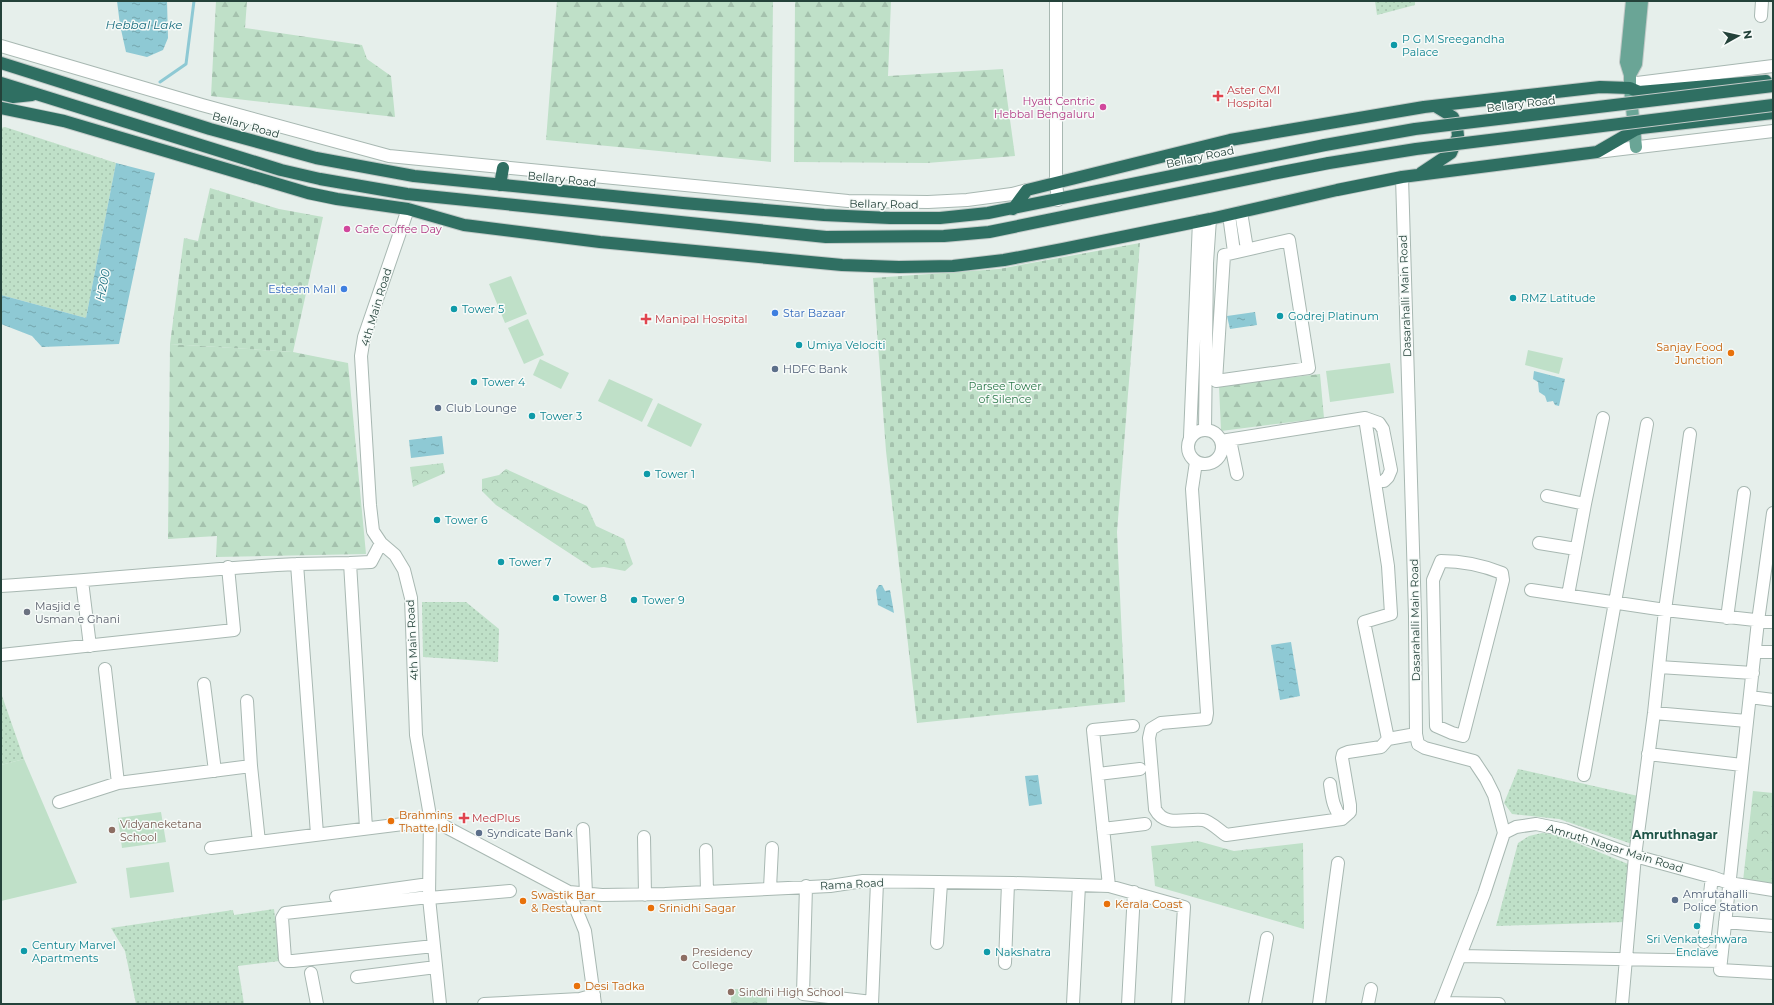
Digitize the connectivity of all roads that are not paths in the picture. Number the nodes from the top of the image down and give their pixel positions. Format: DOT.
graph roads {
  1 [pos="1056,1"];
  2 [pos="1632,1"];
  3 [pos="1642,1"];
  4 [pos="1762,1"];
  5 [pos="1761,16"];
  6 [pos="1,46"];
  7 [pos="1,64"];
  8 [pos="1773,66"];
  9 [pos="1630,76"];
  10 [pos="1773,81"];
  11 [pos="1,83"];
  12 [pos="1773,86"];
  13 [pos="1630,88"];
  14 [pos="1,94"];
  15 [pos="35,94"];
  16 [pos="1773,105"];
  17 [pos="1435,106"];
  18 [pos="1,108"];
  19 [pos="1773,113"];
  20 [pos="1635,130"];
  21 [pos="1773,132"];
  22 [pos="1636,147"];
  23 [pos="1597,152"];
  24 [pos="502,168"];
  25 [pos="1416,175"];
  26 [pos="1402,177"];
  27 [pos="1056,184"];
  28 [pos="500,185"];
  29 [pos="1027,190"];
  30 [pos="1058,200"];
  31 [pos="408,209"];
  32 [pos="1013,209"];
  33 [pos="1235,213"];
  34 [pos="1205,220"];
  35 [pos="1247,249"];
  36 [pos="1234,252"];
  37 [pos="1365,418"];
  38 [pos="1603,418"];
  39 [pos="1647,424"];
  40 [pos="1205,430"];
  41 [pos="1690,434"];
  42 [pos="1190,437"];
  43 [pos="1226,441"];
  44 [pos="1196,462"];
  45 [pos="1237,474"];
  46 [pos="1384,481"];
  47 [pos="1744,493"];
  48 [pos="1547,496"];
  49 [pos="1585,504"];
  50 [pos="1773,513"];
  51 [pos="381,543"];
  52 [pos="1539,544"];
  53 [pos="1576,549"];
  54 [pos="1770,560"];
  55 [pos="350,563"];
  56 [pos="297,564"];
  57 [pos="228,567"];
  58 [pos="82,581"];
  59 [pos="1,586"];
  60 [pos="1531,590"];
  61 [pos="1568,596"];
  62 [pos="1433,600"];
  63 [pos="1415,601"];
  64 [pos="1614,603"];
  65 [pos="1665,610"];
  66 [pos="1433,615"];
  67 [pos="1415,616"];
  68 [pos="1727,618"];
  69 [pos="1758,621"];
  70 [pos="1773,622"];
  71 [pos="90,646"];
  72 [pos="1755,652"];
  73 [pos="1773,652"];
  74 [pos="1,655"];
  75 [pos="1659,667"];
  76 [pos="105,669"];
  77 [pos="1753,673"];
  78 [pos="204,684"];
  79 [pos="1750,697"];
  80 [pos="1773,700"];
  81 [pos="247,701"];
  82 [pos="1654,713"];
  83 [pos="1747,721"];
  84 [pos="1133,726"];
  85 [pos="1416,734"];
  86 [pos="1388,739"];
  87 [pos="1648,754"];
  88 [pos="251,766"];
  89 [pos="1742,766"];
  90 [pos="1140,769"];
  91 [pos="215,771"];
  92 [pos="1098,774"];
  93 [pos="1584,774"];
  94 [pos="118,783"];
  95 [pos="1330,784"];
  96 [pos="58,802"];
  97 [pos="430,816"];
  98 [pos="1342,819"];
  99 [pos="1145,824"];
  100 [pos="366,828"];
  101 [pos="583,829"];
  102 [pos="1103,829"];
  103 [pos="1504,833"];
  104 [pos="317,834"];
  105 [pos="644,837"];
  106 [pos="259,842"];
  107 [pos="211,848"];
  108 [pos="772,848"];
  109 [pos="706,850"];
  110 [pos="1636,856"];
  111 [pos="1338,863"];
  112 [pos="1712,877"];
  113 [pos="878,882"];
  114 [pos="941,883"];
  115 [pos="1008,883"];
  116 [pos="1729,883"];
  117 [pos="429,884"];
  118 [pos="806,886"];
  119 [pos="1079,886"];
  120 [pos="1109,886"];
  121 [pos="770,888"];
  122 [pos="1773,890"];
  123 [pos="510,892"];
  124 [pos="569,892"];
  125 [pos="707,892"];
  126 [pos="1134,892"];
  127 [pos="586,893"];
  128 [pos="645,894"];
  129 [pos="336,897"];
  130 [pos="429,897"];
  131 [pos="1725,922"];
  132 [pos="1773,926"];
  133 [pos="1267,938"];
  134 [pos="1704,942"];
  135 [pos="937,943"];
  136 [pos="434,946"];
  137 [pos="1460,956"];
  138 [pos="1627,959"];
  139 [pos="1005,963"];
  140 [pos="1721,965"];
  141 [pos="436,967"];
  142 [pos="311,973"];
  143 [pos="1773,973"];
  144 [pos="357,977"];
  145 [pos="1371,989"];
  146 [pos="595,1000"];
  147 [pos="872,1003"];
  148 [pos="1441,1003"];
  149 [pos="317,1004"];
  150 [pos="440,1004"];
  151 [pos="484,1004"];
  152 [pos="1073,1004"];
  153 [pos="1128,1004"];
  154 [pos="1178,1004"];
  155 [pos="1255,1004"];
  156 [pos="1319,1004"];
  157 [pos="1368,1004"];
  158 [pos="1499,1004"];
  159 [pos="1622,1004"];
  1 -- 27 [label="street"];
  2 -- 9 [label="main road"];
  3 -- 9 [label="main road"];
  4 -- 5 [label="street"];
  6 -- 24 [label="street"];
  7 -- 28 [label="highway, Bellary Road"];
  8 -- 13 [label="street"];
  9 -- 13 [label="main road"];
  10 -- 13 [label="highway"];
  11 -- 15 [label="highway"];
  12 -- 30 [label="highway, Bellary Road, bridge"];
  13 -- 17 [label="highway"];
  13 -- 20 [label="main road"];
  14 -- 15 [label="highway"];
  15 -- 16 [label="highway, bridge"];
  17 -- 25 [label="highway"];
  17 -- 27 [label="highway"];
  18 -- 31 [label="highway"];
  19 -- 20 [label="highway"];
  20 -- 22 [label="main road"];
  20 -- 23 [label="highway"];
  21 -- 22 [label="street"];
  22 -- 23 [label="street"];
  23 -- 25 [label="highway"];
  24 -- 28 [label="highway"];
  24 -- 29 [label="street"];
  25 -- 26 [label="highway"];
  26 -- 33 [label="highway"];
  26 -- 63 [label="street, Dasarahalli Main Road"];
  27 -- 29 [label="highway"];
  27 -- 30 [label="street"];
  28 -- 32 [label="highway, Bellary Road"];
  29 -- 32 [label="highway"];
  30 -- 32 [label="highway, Bellary Road"];
  31 -- 34 [label="highway"];
  31 -- 51 [label="street, 4th Main Road"];
  33 -- 34 [label="highway"];
  33 -- 35 [label="street"];
  33 -- 36 [label="street"];
  34 -- 40 [label="street"];
  34 -- 42 [label="street"];
  35 -- 36 [label="street"];
  35 -- 36 [label="street"];
  37 -- 43 [label="street"];
  37 -- 46 [label="street"];
  37 -- 86 [label="street"];
  38 -- 49 [label="street"];
  39 -- 64 [label="street"];
  40 -- 42 [label="street"];
  40 -- 43 [label="street"];
  41 -- 65 [label="street"];
  42 -- 44 [label="street"];
  43 -- 44 [label="street"];
  43 -- 45 [label="street"];
  44 -- 98 [label="street"];
  47 -- 68 [label="street"];
  48 -- 49 [label="street"];
  49 -- 53 [label="street"];
  50 -- 54 [label="street"];
  51 -- 55 [label="street"];
  51 -- 97 [label="street, 4th Main Road"];
  52 -- 53 [label="street"];
  53 -- 61 [label="street"];
  54 -- 69 [label="street"];
  55 -- 56 [label="street"];
  55 -- 100 [label="street"];
  56 -- 57 [label="street"];
  56 -- 104 [label="street"];
  57 -- 58 [label="street"];
  57 -- 71 [label="street"];
  58 -- 59 [label="street"];
  58 -- 71 [label="street"];
  60 -- 61 [label="street"];
  61 -- 64 [label="street"];
  62 -- 63 [label="street"];
  62 -- 66 [label="street"];
  62 -- 66 [label="street"];
  63 -- 67 [label="street, Dasarahalli Main Road"];
  64 -- 65 [label="street"];
  64 -- 93 [label="street"];
  65 -- 68 [label="street"];
  65 -- 75 [label="street"];
  66 -- 67 [label="street"];
  67 -- 85 [label="street, Dasarahalli Main Road"];
  68 -- 69 [label="street"];
  69 -- 70 [label="street"];
  69 -- 72 [label="street"];
  71 -- 74 [label="street"];
  72 -- 73 [label="street"];
  72 -- 77 [label="street"];
  75 -- 77 [label="street"];
  75 -- 82 [label="street"];
  76 -- 94 [label="street"];
  77 -- 79 [label="street"];
  78 -- 91 [label="street"];
  79 -- 80 [label="street"];
  79 -- 83 [label="street"];
  81 -- 88 [label="street"];
  82 -- 83 [label="street"];
  82 -- 87 [label="street"];
  83 -- 89 [label="street"];
  84 -- 92 [label="street"];
  85 -- 86 [label="street"];
  85 -- 103 [label="street"];
  86 -- 98 [label="street"];
  87 -- 89 [label="street"];
  87 -- 110 [label="street"];
  88 -- 91 [label="street"];
  88 -- 106 [label="street"];
  89 -- 116 [label="street"];
  90 -- 92 [label="street"];
  91 -- 94 [label="street"];
  92 -- 102 [label="street"];
  94 -- 96 [label="street"];
  95 -- 98 [label="street"];
  97 -- 100 [label="street"];
  97 -- 117 [label="street, 4th Main Road"];
  97 -- 124 [label="street"];
  99 -- 102 [label="street"];
  100 -- 104 [label="street"];
  101 -- 127 [label="street"];
  102 -- 120 [label="street"];
  103 -- 110 [label="street, Amruth Nagar Main Road"];
  103 -- 137 [label="street"];
  104 -- 106 [label="street"];
  105 -- 128 [label="street"];
  106 -- 107 [label="street"];
  108 -- 121 [label="street"];
  109 -- 125 [label="street"];
  110 -- 112 [label="street, Amruth Nagar Main Road"];
  110 -- 138 [label="street"];
  111 -- 156 [label="street"];
  112 -- 116 [label="street, Amruth Nagar Main Road"];
  112 -- 134 [label="street"];
  113 -- 114 [label="street, Rama Road"];
  113 -- 118 [label="street, Rama Road"];
  113 -- 147 [label="street"];
  114 -- 115 [label="street, Rama Road"];
  114 -- 135 [label="street"];
  115 -- 119 [label="street, Rama Road"];
  115 -- 139 [label="street"];
  116 -- 122 [label="street, Amruth Nagar Main Road"];
  116 -- 131 [label="street"];
  117 -- 129 [label="street"];
  117 -- 130 [label="street, 4th Main Road"];
  118 -- 121 [label="street, Rama Road"];
  118 -- 147 [label="street"];
  119 -- 120 [label="street, Rama Road"];
  119 -- 152 [label="street"];
  120 -- 126 [label="street, Rama Road"];
  121 -- 125 [label="street, Rama Road"];
  123 -- 130 [label="street"];
  124 -- 127 [label="street, Rama Road"];
  124 -- 146 [label="street"];
  125 -- 128 [label="street, Rama Road"];
  126 -- 153 [label="street"];
  126 -- 154 [label="street, Rama Road"];
  127 -- 128 [label="street, Rama Road"];
  130 -- 136 [label="street, 4th Main Road"];
  130 -- 136 [label="street"];
  131 -- 132 [label="street"];
  131 -- 140 [label="street"];
  133 -- 155 [label="street"];
  136 -- 141 [label="street, 4th Main Road"];
  137 -- 138 [label="street"];
  137 -- 148 [label="street"];
  138 -- 140 [label="street"];
  138 -- 159 [label="street"];
  140 -- 143 [label="street"];
  141 -- 144 [label="street"];
  141 -- 150 [label="street, 4th Main Road"];
  142 -- 149 [label="street"];
  145 -- 157 [label="street"];
  146 -- 151 [label="street"];
  148 -- 158 [label="street"];
}
